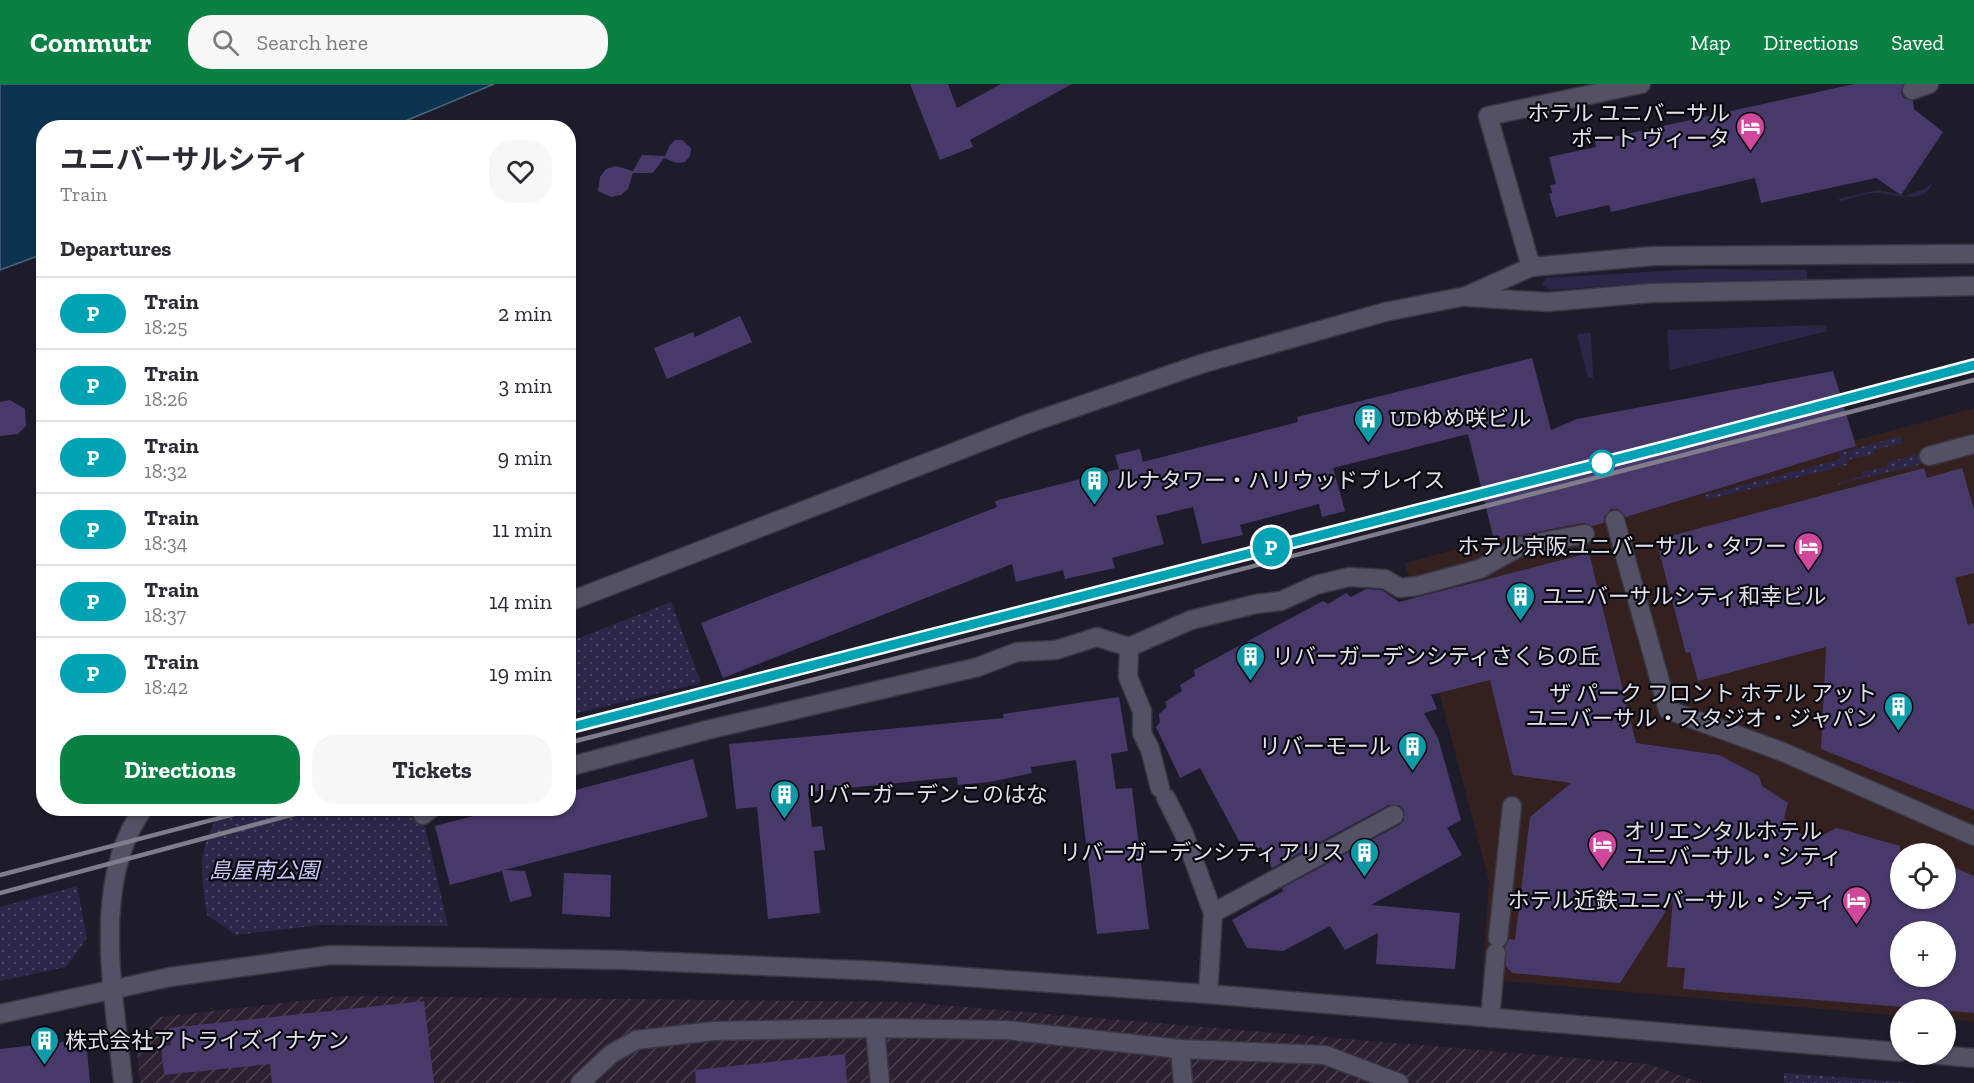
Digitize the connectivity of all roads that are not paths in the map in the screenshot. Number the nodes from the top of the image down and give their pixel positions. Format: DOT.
graph roads {
  1 [pos="1641,84"];
  2 [pos="1974,254"];
  3 [pos="1531,267"];
  4 [pos="1974,286"];
  5 [pos="1466,297"];
  6 [pos="1974,444"];
  7 [pos="1929,456"];
  8 [pos="1615,520"];
  9 [pos="1585,534"];
  10 [pos="576,599"];
  11 [pos="1129,647"];
  12 [pos="576,764"];
  13 [pos="1512,806"];
  14 [pos="1394,815"];
  15 [pos="139,816"];
  16 [pos="1974,836"];
  17 [pos="1213,913"];
  18 [pos="114,988"];
  19 [pos="1208,994"];
  20 [pos="0,1014"];
  21 [pos="1490,1018"];
  22 [pos="875,1028"];
  23 [pos="1180,1049"];
  24 [pos="1890,1051"];
  25 [pos="1956,1056"];
  26 [pos="1974,1058"];
  27 [pos="123,1083"];
  28 [pos="580,1083"];
  29 [pos="880,1083"];
  30 [pos="1183,1083"];
  31 [pos="1399,1083"];
  1 -- 3 [label="street"];
  2 -- 3 [label="street"];
  3 -- 5 [label="street"];
  4 -- 5 [label="street"];
  5 -- 10 [label="street"];
  6 -- 7 [label="street"];
  8 -- 16 [label="street"];
  9 -- 11 [label="street"];
  11 -- 12 [label="street"];
  11 -- 17 [label="street"];
  13 -- 21 [label="street"];
  14 -- 17 [label="street"];
  15 -- 18 [label="street"];
  17 -- 19 [label="street"];
  18 -- 19 [label="street"];
  18 -- 20 [label="street"];
  18 -- 27 [label="street"];
  19 -- 21 [label="street"];
  21 -- 24 [label="street"];
  22 -- 23 [label="street"];
  22 -- 28 [label="street"];
  22 -- 29 [label="street"];
  23 -- 30 [label="street"];
  23 -- 31 [label="street"];
  25 -- 26 [label="street"];
}
